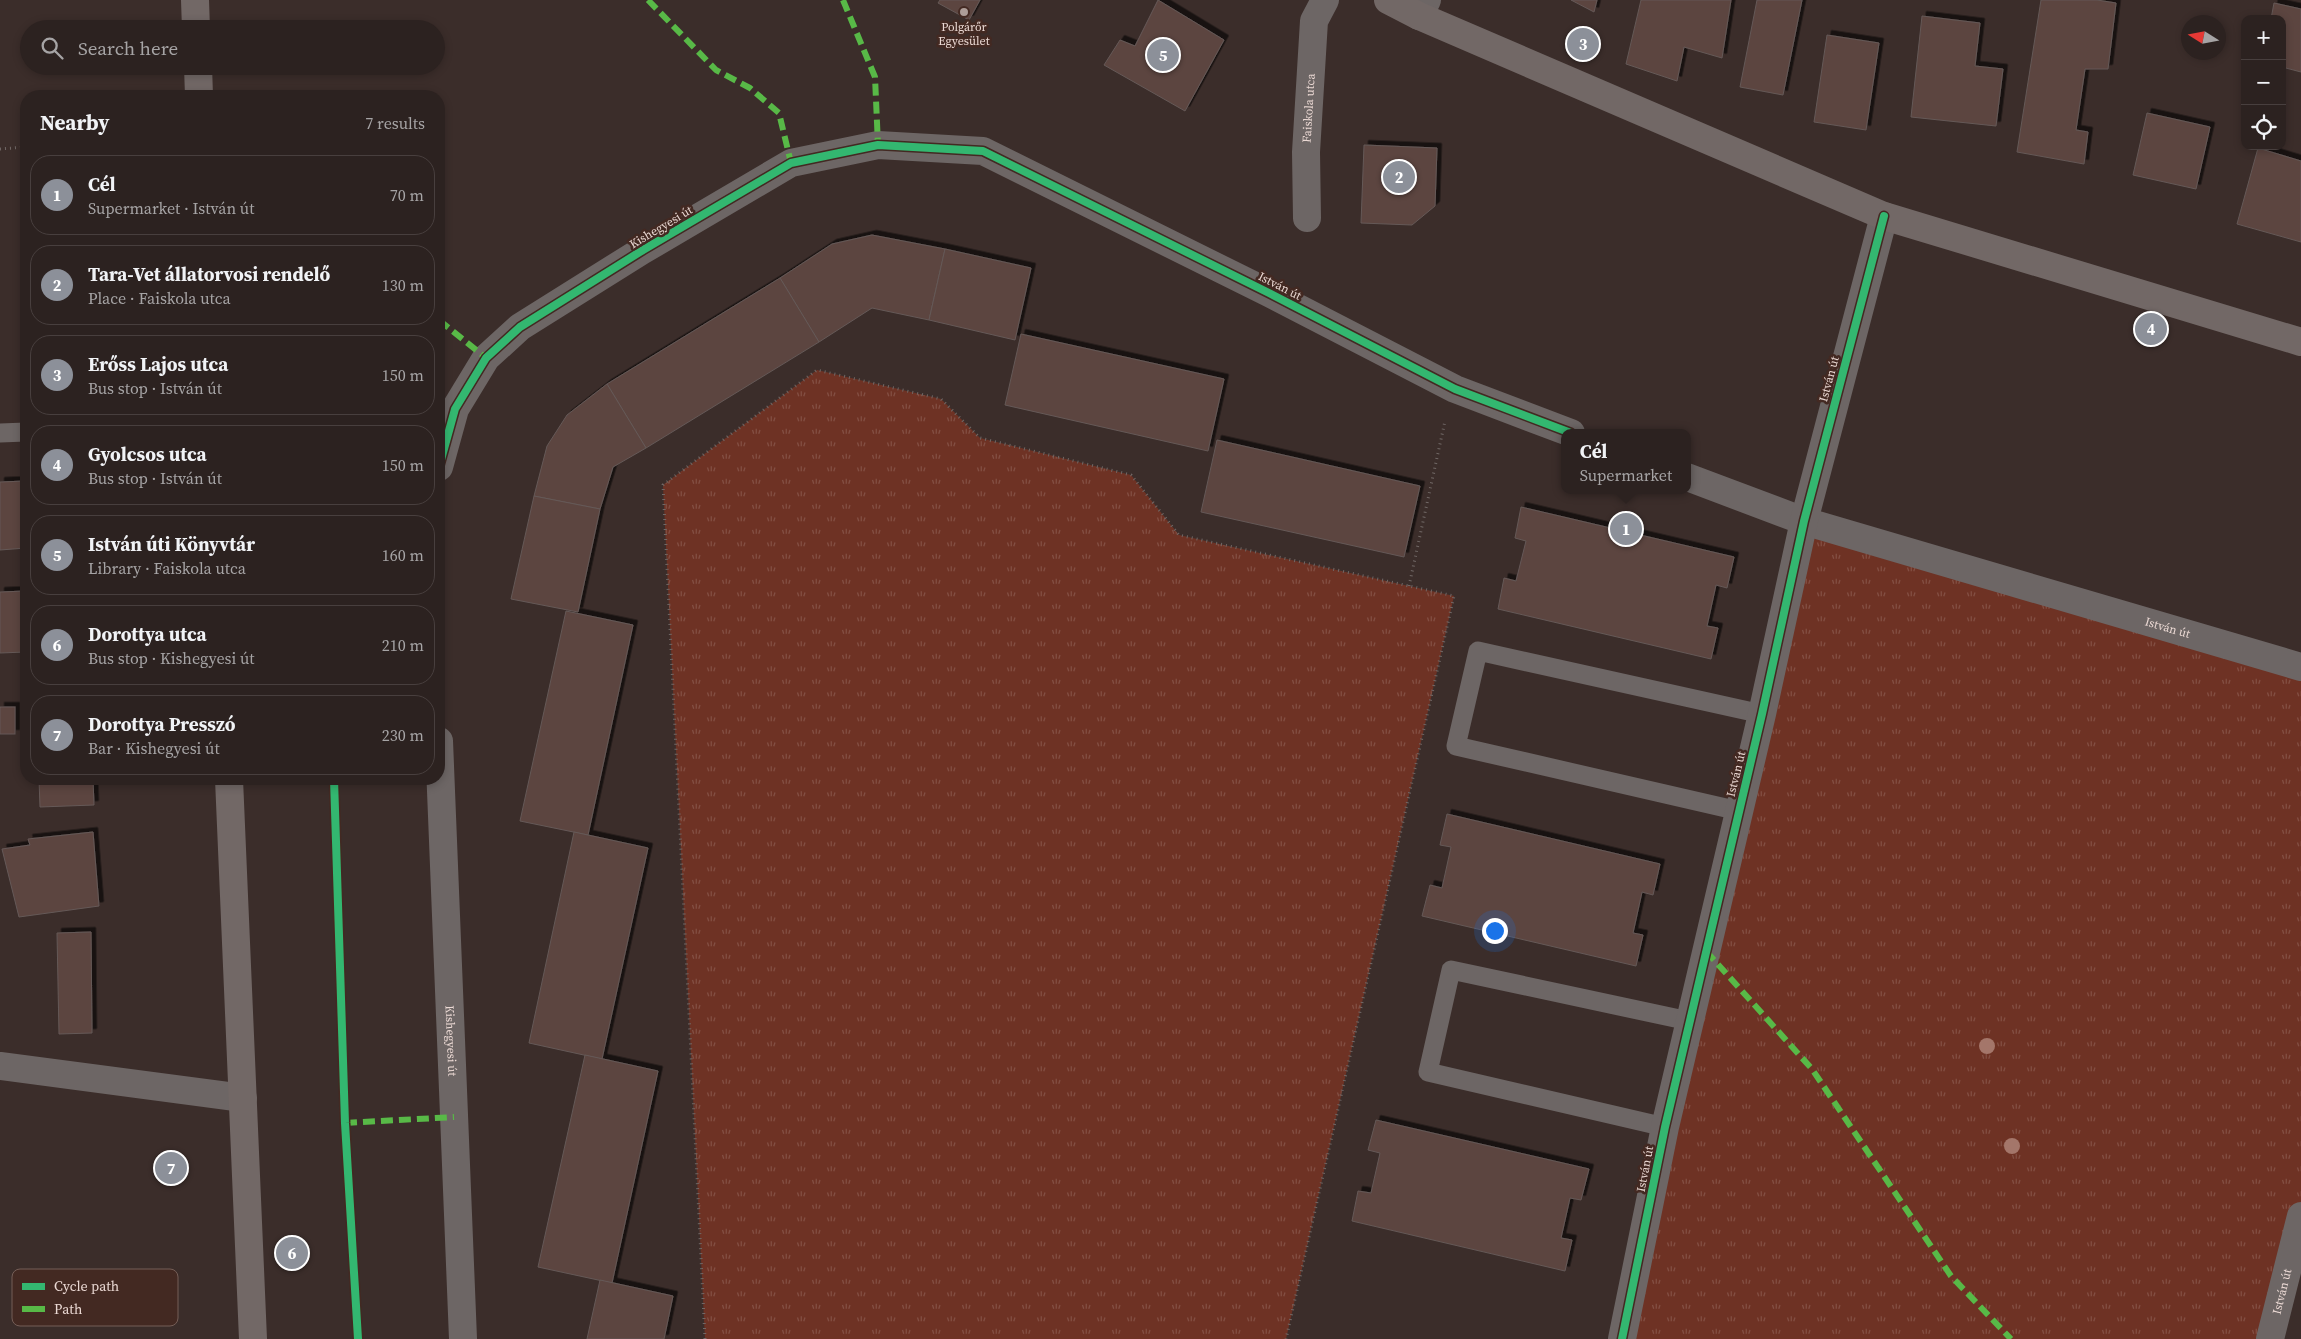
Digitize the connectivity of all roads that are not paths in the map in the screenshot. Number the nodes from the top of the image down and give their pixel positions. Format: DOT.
graph roads {
  1 [pos="195,0"];
  2 [pos="1324,0"];
  3 [pos="1388,0"];
  4 [pos="1423,8"];
  5 [pos="196,20"];
  6 [pos="198,75"];
  7 [pos="199,90"];
  8 [pos="983,151"];
  9 [pos="1884,216"];
  10 [pos="1307,218"];
  11 [pos="2301,342"];
  12 [pos="1561,429"];
  13 [pos="20,432"];
  14 [pos="0,433"];
  15 [pos="445,444"];
  16 [pos="1691,479"];
  17 [pos="1804,521"];
  18 [pos="2301,667"];
  19 [pos="1762,714"];
  20 [pos="229,785"];
  21 [pos="441,785"];
  22 [pos="1738,811"];
  23 [pos="1689,1022"];
  24 [pos="0,1066"];
  25 [pos="243,1098"];
  26 [pos="1665,1127"];
  27 [pos="2301,1216"];
  28 [pos="253,1339"];
  29 [pos="463,1339"];
  30 [pos="1622,1339"];
  31 [pos="2270,1339"];
  1 -- 5 [label="street"];
  2 -- 10 [label="street, Faiskola utca"];
  3 -- 4 [label="street"];
  4 -- 9 [label="street"];
  6 -- 7 [label="street"];
  8 -- 12 [label="street, István út"];
  8 -- 15 [label="street, Kishegyesi út"];
  9 -- 11 [label="street"];
  9 -- 17 [label="street, István út"];
  13 -- 14 [label="lane"];
  16 -- 17 [label="street, István út"];
  17 -- 18 [label="street, István út"];
  17 -- 19 [label="street, István út"];
  19 -- 22 [label="street, István út"];
  19 -- 22 [label="lane"];
  20 -- 25 [label="street"];
  21 -- 29 [label="street, Kishegyesi út"];
  22 -- 23 [label="street, István út"];
  23 -- 26 [label="street, István út"];
  23 -- 26 [label="lane"];
  24 -- 25 [label="street"];
  25 -- 28 [label="street"];
  26 -- 30 [label="street, István út"];
  27 -- 31 [label="street, István út"];
}
